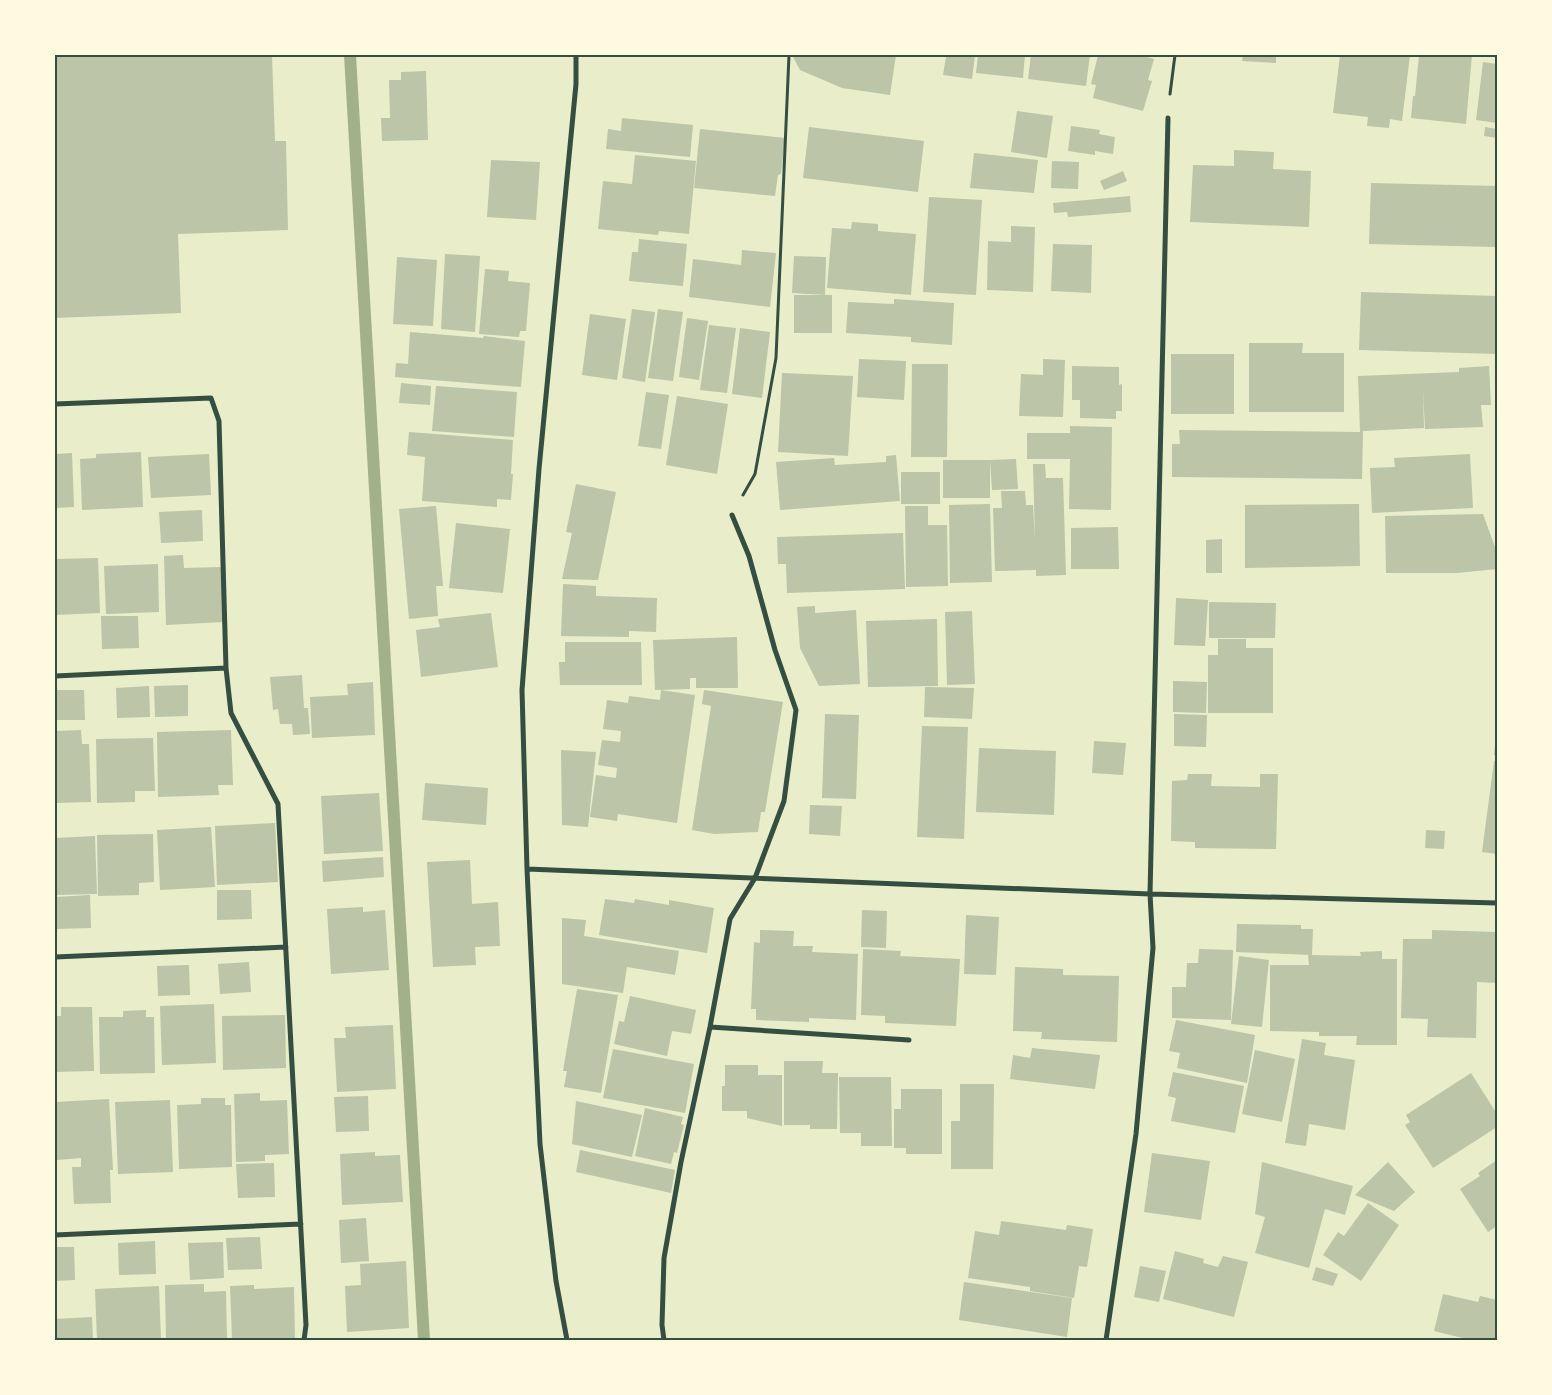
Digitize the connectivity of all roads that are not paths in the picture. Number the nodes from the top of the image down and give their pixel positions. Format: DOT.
graph roads {
  1 [pos="576,55"];
  2 [pos="1168,118"];
  3 [pos="55,404"];
  4 [pos="732,515"];
  5 [pos="226,668"];
  6 [pos="55,676"];
  7 [pos="527,869"];
  8 [pos="755,878"];
  9 [pos="1150,894"];
  10 [pos="1497,903"];
  11 [pos="286,947"];
  12 [pos="55,957"];
  13 [pos="710,1026"];
  14 [pos="909,1040"];
  15 [pos="301,1224"];
  16 [pos="55,1235"];
  17 [pos="304,1340"];
  18 [pos="567,1340"];
  19 [pos="664,1340"];
  20 [pos="1106,1340"];
  1 -- 7 [label="street"];
  2 -- 9 [label="street"];
  3 -- 5 [label="street"];
  4 -- 8 [label="street"];
  5 -- 6 [label="street"];
  5 -- 11 [label="street"];
  7 -- 8 [label="street"];
  7 -- 18 [label="street"];
  8 -- 9 [label="street"];
  8 -- 13 [label="street"];
  9 -- 10 [label="street"];
  9 -- 20 [label="street"];
  11 -- 12 [label="street"];
  11 -- 15 [label="street"];
  13 -- 14 [label="street"];
  13 -- 19 [label="street"];
  15 -- 16 [label="street"];
  15 -- 17 [label="street"];
}
